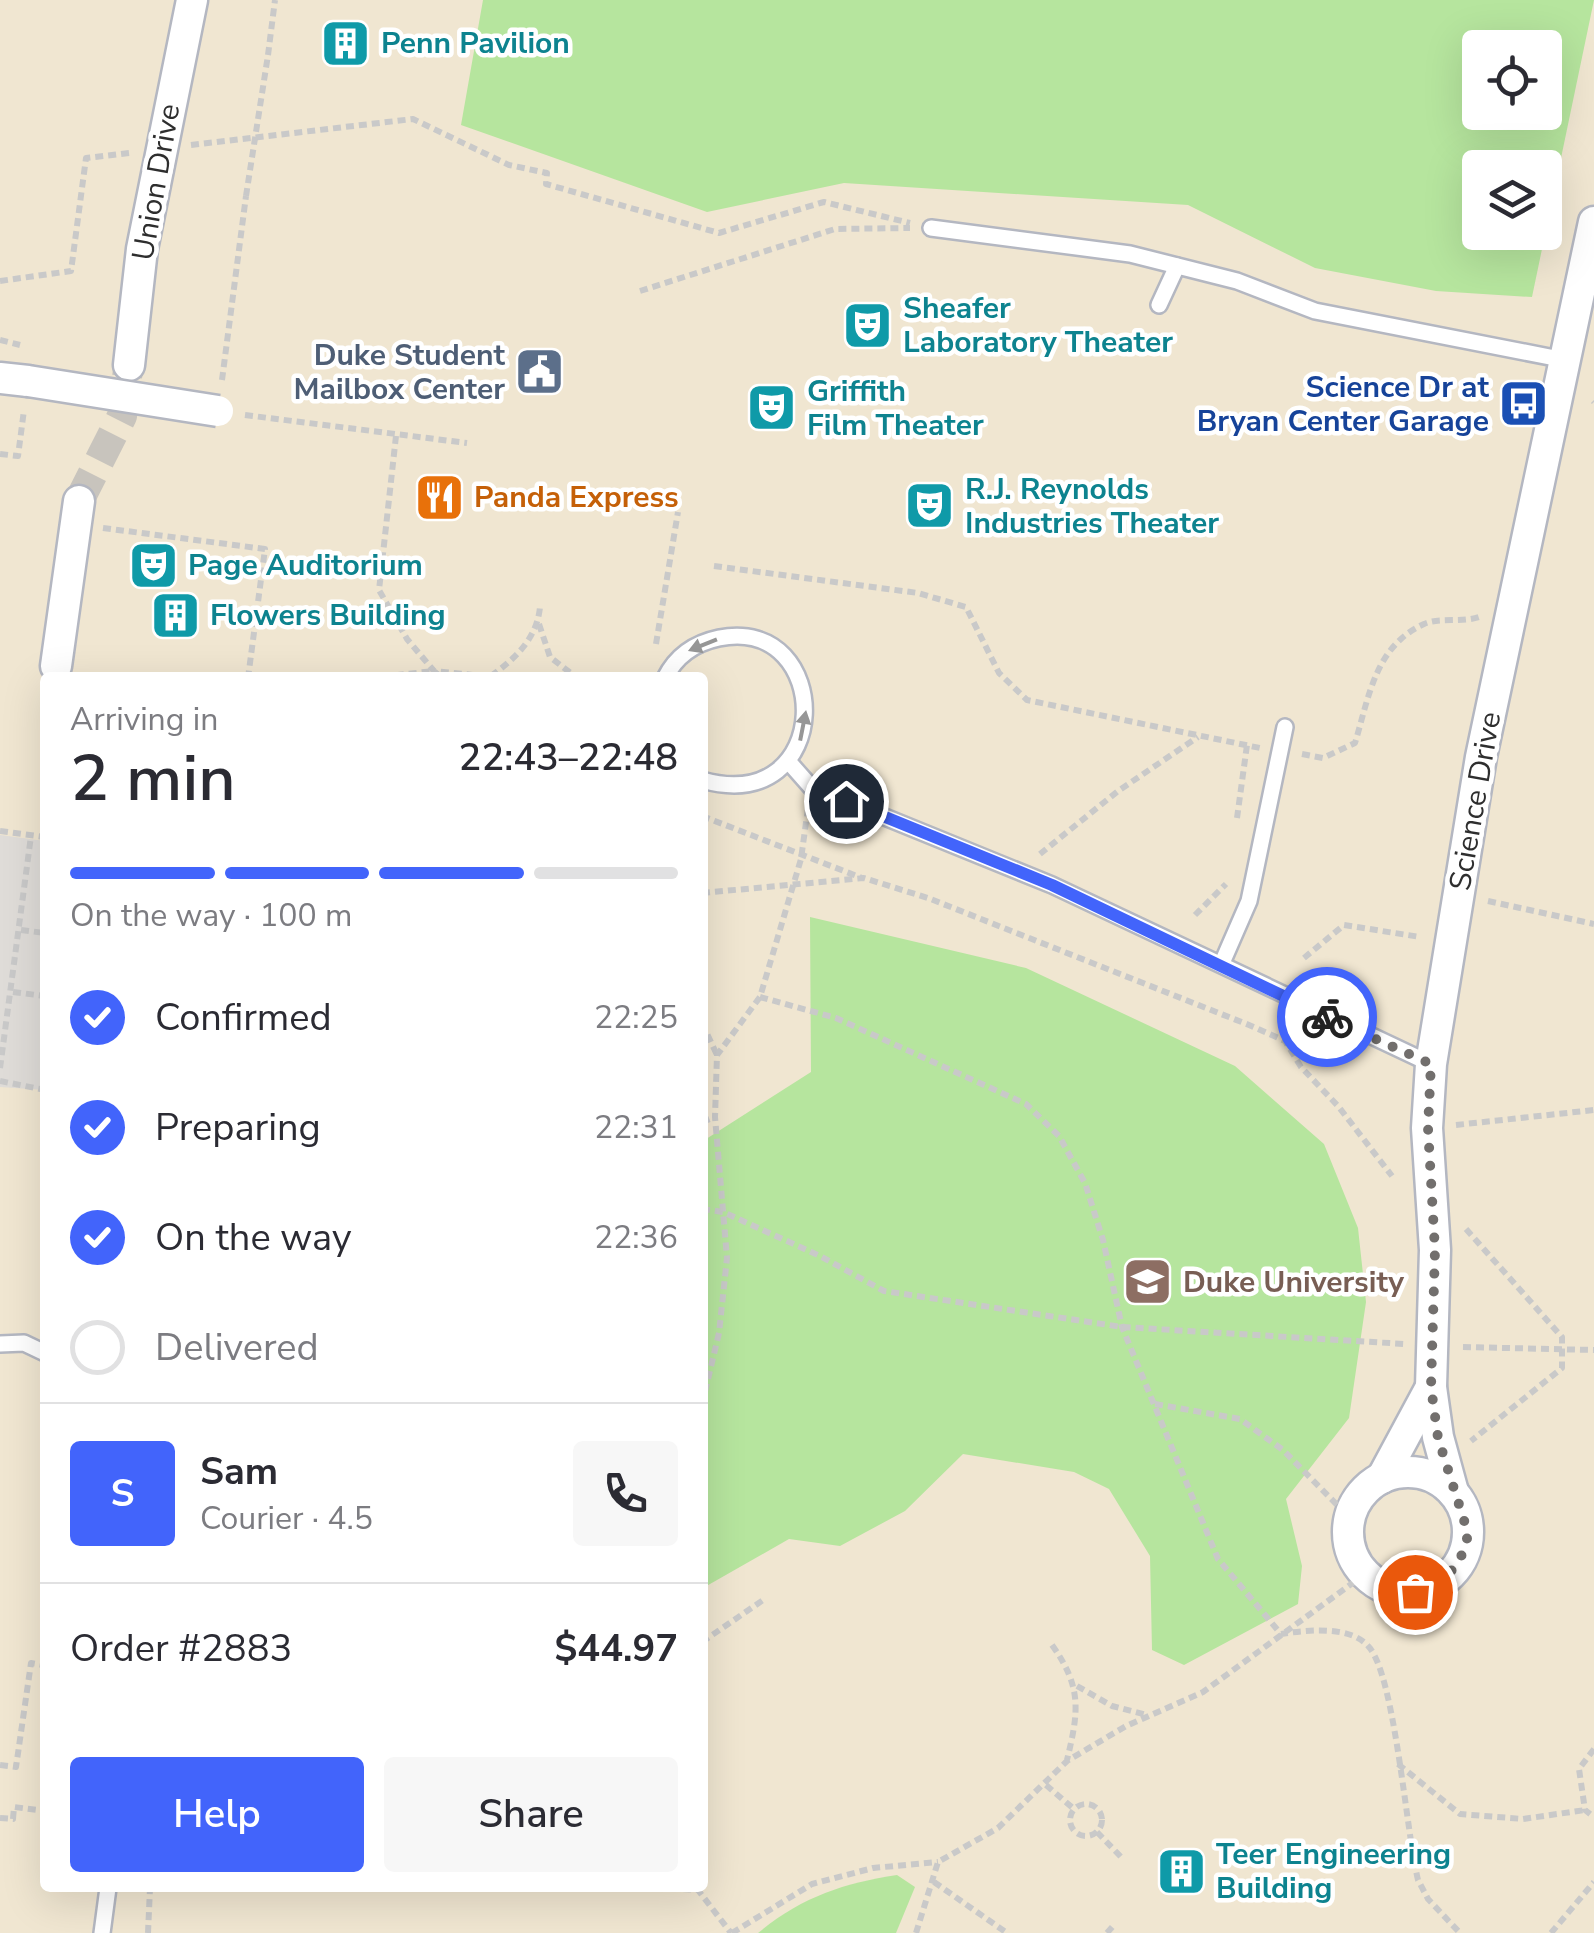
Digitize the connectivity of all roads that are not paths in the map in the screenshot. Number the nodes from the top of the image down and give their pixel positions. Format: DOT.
graph roads {
  1 [pos="192,0"];
  2 [pos="1594,222"];
  3 [pos="931,228"];
  4 [pos="1177,266"];
  5 [pos="1159,306"];
  6 [pos="1565,360"];
  7 [pos="129,365"];
  8 [pos="14,379"];
  9 [pos="218,411"];
  10 [pos="77,512"];
  11 [pos="56,666"];
  12 [pos="670,672"];
  13 [pos="1284,726"];
  14 [pos="788,761"];
  15 [pos="708,781"];
  16 [pos="1222,963"];
  17 [pos="1431,1064"];
  18 [pos="0,1344"];
  19 [pos="40,1350"];
  20 [pos="1431,1387"];
  21 [pos="1382,1478"];
  22 [pos="1453,1492"];
  23 [pos="107,1892"];
  24 [pos="102,1933"];
  1 -- 7 [label="street, Union Drive"];
  2 -- 6 [label="street, Science Drive"];
  3 -- 4 [label="lane"];
  4 -- 5 [label="lane"];
  4 -- 6 [label="lane"];
  6 -- 17 [label="street, Science Drive"];
  8 -- 9 [label="street, bridge"];
  10 -- 11 [label="street"];
  14 -- 12 [label="lane, one-way"];
  13 -- 16 [label="lane"];
  14 -- 15 [label="lane"];
  14 -- 16 [label="lane"];
  16 -- 17 [label="lane"];
  17 -- 20 [label="street, Science Drive"];
  18 -- 19 [label="lane"];
  20 -- 21 [label="street, Science Drive"];
  20 -- 22 [label="street, Science Drive"];
  21 -- 22 [label="street"];
  21 -- 22 [label="street, Science Drive"];
  23 -- 24 [label="lane"];
}
